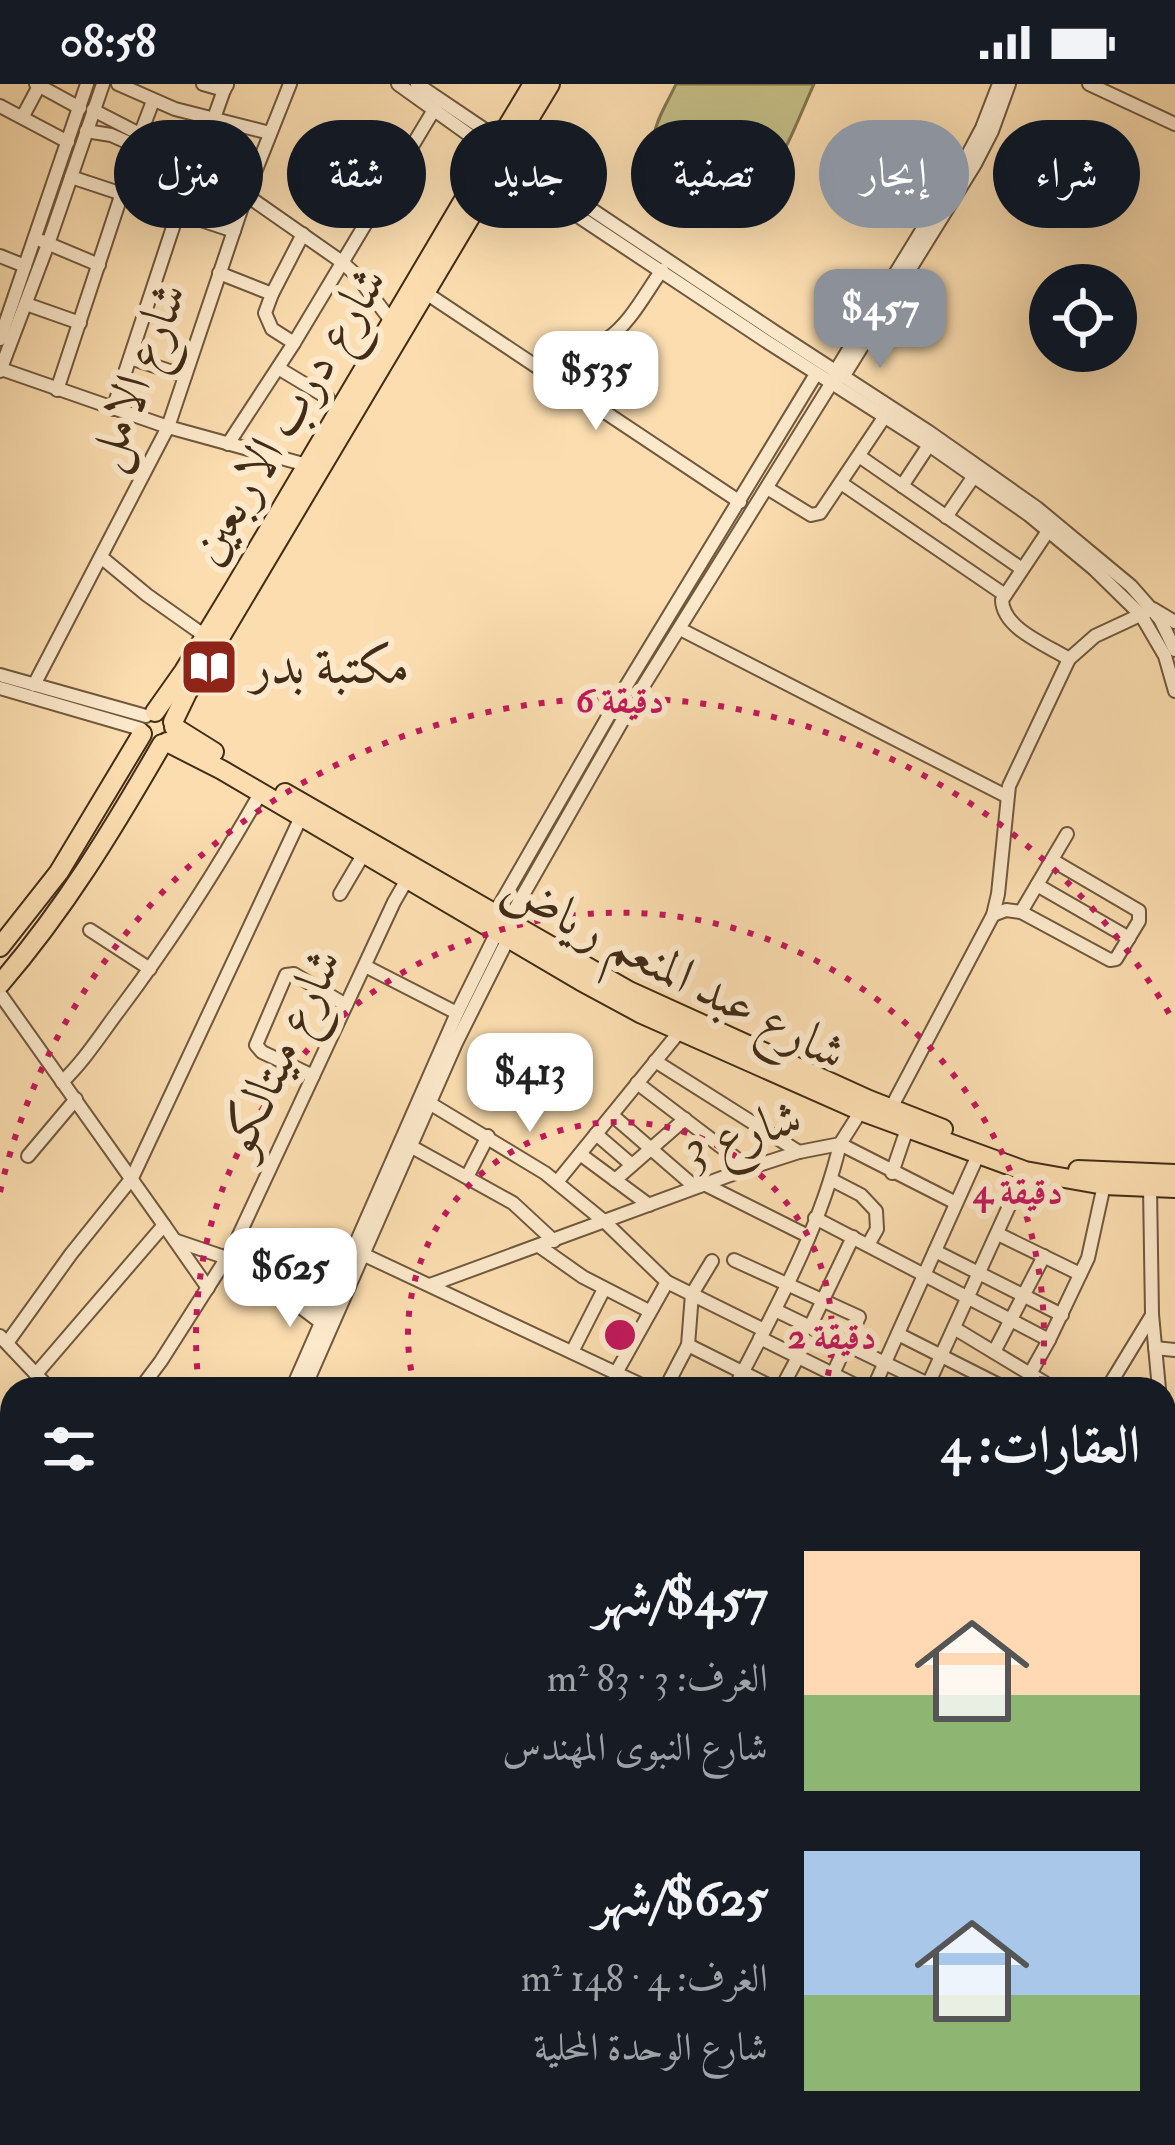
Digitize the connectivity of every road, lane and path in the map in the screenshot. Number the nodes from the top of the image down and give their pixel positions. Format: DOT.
graph roads {
  1 [pos="87,84"];
  2 [pos="103,84"];
  3 [pos="118,84"];
  4 [pos="203,84"];
  5 [pos="290,84"];
  6 [pos="398,84"];
  7 [pos="417,84"];
  8 [pos="550,84"];
  9 [pos="999,84"];
  10 [pos="1009,84"];
  11 [pos="1089,84"];
  12 [pos="38,85"];
  13 [pos="226,87"];
  14 [pos="525,87"];
  15 [pos="139,89"];
  16 [pos="153,101"];
  17 [pos="0,106"];
  18 [pos="435,108"];
  19 [pos="87,109"];
  20 [pos="23,116"];
  21 [pos="214,118"];
  22 [pos="146,120"];
  23 [pos="453,120"];
  24 [pos="462,120"];
  25 [pos="513,120"];
  26 [pos="524,120"];
  27 [pos="114,122"];
  28 [pos="1175,124"];
  29 [pos="86,131"];
  30 [pos="271,133"];
  31 [pos="114,136"];
  32 [pos="68,142"];
  33 [pos="263,153"];
  34 [pos="71,176"];
  35 [pos="114,190"];
  36 [pos="263,207"];
  37 [pos="114,217"];
  38 [pos="607,224"];
  39 [pos="173,228"];
  40 [pos="224,228"];
  41 [pos="234,228"];
  42 [pos="452,228"];
  43 [pos="460,228"];
  44 [pos="605,228"];
  45 [pos="233,231"];
  46 [pos="303,234"];
  47 [pos="41,241"];
  48 [pos="0,256"];
  49 [pos="343,262"];
  50 [pos="98,265"];
  51 [pos="25,266"];
  52 [pos="662,270"];
  53 [pos="219,273"];
  54 [pos="894,284"];
  55 [pos="426,293"];
  56 [pos="272,294"];
  57 [pos="13,301"];
  58 [pos="80,322"];
  59 [pos="392,322"];
  60 [pos="772,338"];
  61 [pos="0,339"];
  62 [pos="295,343"];
  63 [pos="130,358"];
  64 [pos="278,368"];
  65 [pos="0,370"];
  66 [pos="549,373"];
  67 [pos="816,374"];
  68 [pos="185,376"];
  69 [pos="837,376"];
  70 [pos="57,390"];
  71 [pos="328,398"];
  72 [pos="113,410"];
  73 [pos="792,415"];
  74 [pos="884,416"];
  75 [pos="806,423"];
  76 [pos="168,427"];
  77 [pos="228,444"];
  78 [pos="929,445"];
  79 [pos="859,456"];
  80 [pos="314,467"];
  81 [pos="974,476"];
  82 [pos="841,483"];
  83 [pos="902,486"];
  84 [pos="766,488"];
  85 [pos="740,502"];
  86 [pos="946,517"];
  87 [pos="960,526"];
  88 [pos="1048,531"];
  89 [pos="718,551"];
  90 [pos="941,552"];
  91 [pos="101,557"];
  92 [pos="1022,569"];
  93 [pos="1005,595"];
  94 [pos="235,599"];
  95 [pos="1147,612"];
  96 [pos="1175,622"];
  97 [pos="680,629"];
  98 [pos="206,636"];
  99 [pos="1172,654"];
  100 [pos="1070,659"];
  101 [pos="0,675"];
  102 [pos="16,687"];
  103 [pos="0,688"];
  104 [pos="38,690"];
  105 [pos="1175,691"];
  106 [pos="623,705"];
  107 [pos="157,729"];
  108 [pos="261,793"];
  109 [pos="1006,796"];
  110 [pos="301,817"];
  111 [pos="1067,834"];
  112 [pos="363,855"];
  113 [pos="1052,860"];
  114 [pos="410,874"];
  115 [pos="1037,885"];
  116 [pos="340,894"];
  117 [pos="1021,912"];
  118 [pos="993,915"];
  119 [pos="502,927"];
  120 [pos="90,930"];
  121 [pos="1129,938"];
  122 [pos="0,947"];
  123 [pos="488,964"];
  124 [pos="364,966"];
  125 [pos="150,969"];
  126 [pos="0,984"];
  127 [pos="603,986"];
  128 [pos="0,994"];
  129 [pos="346,1005"];
  130 [pos="457,1013"];
  131 [pos="680,1030"];
  132 [pos="656,1061"];
  133 [pos="313,1076"];
  134 [pos="62,1082"];
  135 [pos="637,1083"];
  136 [pos="76,1099"];
  137 [pos="425,1101"];
  138 [pos="865,1105"];
  139 [pos="891,1108"];
  140 [pos="612,1115"];
  141 [pos="685,1119"];
  142 [pos="908,1129"];
  143 [pos="596,1134"];
  144 [pos="488,1136"];
  145 [pos="840,1144"];
  146 [pos="412,1147"];
  147 [pos="651,1149"];
  148 [pos="799,1153"];
  149 [pos="580,1154"];
  150 [pos="978,1155"];
  151 [pos="28,1156"];
  152 [pos="632,1165"];
  153 [pos="748,1168"];
  154 [pos="1025,1171"];
  155 [pos="892,1173"];
  156 [pos="1175,1174"];
  157 [pos="467,1177"];
  158 [pos="132,1178"];
  159 [pos="614,1180"];
  160 [pos="832,1180"];
  161 [pos="557,1182"];
  162 [pos="699,1186"];
  163 [pos="1104,1186"];
  164 [pos="1150,1187"];
  165 [pos="1175,1188"];
  166 [pos="956,1203"];
  167 [pos="649,1205"];
  168 [pos="815,1218"];
  169 [pos="605,1222"];
  170 [pos="164,1225"];
  171 [pos="998,1234"];
  172 [pos="808,1236"];
  173 [pos="853,1238"];
  174 [pos="554,1240"];
  175 [pos="176,1241"];
  176 [pos="868,1245"];
  177 [pos="538,1246"];
  178 [pos="935,1251"];
  179 [pos="359,1252"];
  180 [pos="1044,1256"];
  181 [pos="227,1258"];
  182 [pos="734,1260"];
  183 [pos="712,1261"];
  184 [pos="980,1274"];
  185 [pos="1081,1274"];
  186 [pos="924,1275"];
  187 [pos="667,1282"];
  188 [pos="787,1284"];
  189 [pos="430,1286"];
  190 [pos="208,1288"];
  191 [pos="604,1289"];
  192 [pos="692,1294"];
  193 [pos="1023,1296"];
  194 [pos="968,1298"];
  195 [pos="823,1300"];
  196 [pos="775,1310"];
  197 [pos="649,1311"];
  198 [pos="1152,1314"];
  199 [pos="1062,1316"];
  200 [pos="1010,1320"];
  201 [pos="329,1321"];
  202 [pos="811,1327"];
  203 [pos="954,1328"];
  204 [pos="762,1334"];
  205 [pos="898,1334"];
  206 [pos="3,1340"];
  207 [pos="1049,1340"];
  208 [pos="688,1345"];
  209 [pos="847,1345"];
  210 [pos="1156,1348"];
  211 [pos="1175,1350"];
  212 [pos="572,1352"];
  213 [pos="994,1352"];
  214 [pos="941,1356"];
  215 [pos="798,1357"];
  216 [pos="885,1363"];
  217 [pos="1016,1365"];
  218 [pos="743,1372"];
  219 [pos="36,1374"];
  220 [pos="833,1374"];
  221 [pos="1030,1374"];
  222 [pos="620,1375"];
  223 [pos="39,1377"];
  224 [pos="148,1377"];
  225 [pos="299,1377"];
  226 [pos="308,1377"];
  227 [pos="624,1377"];
  228 [pos="671,1377"];
  229 [pos="740,1377"];
  230 [pos="754,1377"];
  231 [pos="786,1377"];
  232 [pos="832,1377"];
  233 [pos="839,1377"];
  234 [pos="879,1377"];
  235 [pos="910,1377"];
  236 [pos="932,1377"];
  237 [pos="980,1377"];
  238 [pos="1006,1377"];
  239 [pos="1035,1377"];
  240 [pos="1114,1377"];
  241 [pos="1158,1377"];
  1 -- 19 [label="street"];
  2 -- 19 [label="street"];
  3 -- 15 [label="street"];
  4 -- 13 [label="street"];
  5 -- 30 [label="street, شارع الامل"];
  6 -- 18 [label="street"];
  7 -- 24 [label="street"];
  8 -- 26 [label="highway, شارع درب الاربعين"];
  9 -- 54 [label="street"];
  10 -- 54 [label="street"];
  11 -- 28 [label="street"];
  12 -- 19 [label="street"];
  12 -- 20 [label="street"];
  13 -- 21 [label="street"];
  14 -- 25 [label="highway, شارع درب الاربعين"];
  15 -- 16 [label="street"];
  16 -- 21 [label="street"];
  16 -- 22 [label="street"];
  17 -- 20 [label="street"];
  18 -- 23 [label="street"];
  18 -- 49 [label="street"];
  19 -- 27 [label="street"];
  19 -- 29 [label="street"];
  19 -- 32 [label="street"];
  20 -- 32 [label="street"];
  21 -- 30 [label="street"];
  29 -- 31 [label="street"];
  29 -- 34 [label="street"];
  30 -- 33 [label="street, شارع الامل"];
  32 -- 47 [label="street"];
  34 -- 35 [label="street"];
  34 -- 47 [label="street"];
  36 -- 46 [label="street"];
  37 -- 50 [label="street"];
  38 -- 60 [label="street"];
  39 -- 63 [label="street"];
  40 -- 45 [label="street"];
  41 -- 45 [label="street, شارع الامل"];
  42 -- 59 [label="highway, شارع درب الاربعين"];
  43 -- 55 [label="highway, شارع درب الاربعين"];
  44 -- 52 [label="street"];
  45 -- 53 [label="street, شارع الامل"];
  46 -- 49 [label="street"];
  46 -- 56 [label="street"];
  47 -- 50 [label="street"];
  47 -- 51 [label="street"];
  47 -- 57 [label="street"];
  48 -- 51 [label="street"];
  49 -- 59 [label="street"];
  49 -- 62 [label="street"];
  50 -- 58 [label="street"];
  51 -- 57 [label="street"];
  52 -- 60 [label="street"];
  52 -- 66 [label="street"];
  53 -- 56 [label="street"];
  53 -- 68 [label="street, شارع الامل"];
  54 -- 69 [label="street"];
  55 -- 66 [label="street"];
  55 -- 80 [label="highway, شارع درب الاربعين"];
  56 -- 62 [label="street"];
  57 -- 58 [label="street"];
  57 -- 61 [label="street"];
  57 -- 65 [label="street"];
  58 -- 70 [label="street"];
  59 -- 80 [label="highway, شارع درب الاربعين"];
  60 -- 67 [label="street"];
  60 -- 69 [label="street"];
  62 -- 64 [label="street"];
  63 -- 68 [label="street"];
  63 -- 72 [label="street"];
  64 -- 71 [label="street"];
  64 -- 77 [label="street"];
  65 -- 70 [label="street"];
  66 -- 85 [label="street"];
  67 -- 69 [label="street"];
  67 -- 73 [label="street"];
  68 -- 76 [label="street, شارع الامل"];
  69 -- 74 [label="street"];
  69 -- 75 [label="street"];
  69 -- 95 [label="street"];
  70 -- 72 [label="street"];
  72 -- 76 [label="street"];
  73 -- 75 [label="street"];
  73 -- 85 [label="street"];
  74 -- 78 [label="street"];
  74 -- 79 [label="street"];
  75 -- 84 [label="street"];
  76 -- 77 [label="street"];
  76 -- 91 [label="street, شارع الامل"];
  77 -- 80 [label="street"];
  78 -- 81 [label="street"];
  78 -- 83 [label="street"];
  79 -- 82 [label="street"];
  79 -- 83 [label="street"];
  80 -- 94 [label="highway, شارع درب الاربعين"];
  81 -- 86 [label="street"];
  81 -- 88 [label="street"];
  82 -- 84 [label="street"];
  82 -- 90 [label="street"];
  83 -- 86 [label="street"];
  84 -- 89 [label="street"];
  85 -- 89 [label="street"];
  86 -- 87 [label="street"];
  87 -- 90 [label="street"];
  87 -- 92 [label="street"];
  88 -- 92 [label="street"];
  88 -- 95 [label="street"];
  89 -- 97 [label="street"];
  89 -- 106 [label="street"];
  90 -- 93 [label="street"];
  91 -- 98 [label="street"];
  91 -- 104 [label="street, شارع الامل"];
  92 -- 93 [label="street"];
  93 -- 100 [label="street"];
  94 -- 98 [label="highway, شارع درب الاربعين"];
  94 -- 107 [label="highway, شارع درب الاربعين"];
  95 -- 96 [label="street"];
  95 -- 99 [label="street"];
  95 -- 100 [label="street"];
  97 -- 106 [label="street"];
  97 -- 109 [label="street"];
  98 -- 107 [label="highway, شارع درب الاربعين"];
  99 -- 105 [label="street"];
  100 -- 109 [label="street"];
  101 -- 102 [label="street, شارع عبد المنعم رياض"];
  102 -- 103 [label="street, شارع عبد المنعم رياض"];
  102 -- 104 [label="street, شارع عبد المنعم رياض"];
  104 -- 107 [label="street, شارع عبد المنعم رياض"];
  106 -- 119 [label="street"];
  107 -- 108 [label="highway, شارع عبد المنعم رياض"];
  107 -- 114 [label="highway, شارع عبد المنعم رياض"];
  107 -- 122 [label="highway"];
  107 -- 126 [label="highway"];
  108 -- 110 [label="highway, شارع عبد المنعم رياض"];
  108 -- 125 [label="street"];
  109 -- 118 [label="street"];
  110 -- 112 [label="highway, شارع عبد المنعم رياض"];
  110 -- 158 [label="street"];
  111 -- 113 [label="street"];
  112 -- 114 [label="highway, شارع عبد المنعم رياض"];
  112 -- 116 [label="street"];
  113 -- 115 [label="street"];
  113 -- 121 [label="street"];
  114 -- 119 [label="highway, شارع عبد المنعم رياض"];
  114 -- 124 [label="street, شارع ميتالكو"];
  115 -- 117 [label="street"];
  115 -- 121 [label="street"];
  117 -- 118 [label="street"];
  117 -- 121 [label="street"];
  118 -- 139 [label="street"];
  119 -- 123 [label="street"];
  119 -- 127 [label="highway, شارع عبد المنعم رياض"];
  120 -- 125 [label="street"];
  123 -- 130 [label="street"];
  123 -- 137 [label="street"];
  124 -- 129 [label="street, شارع ميتالكو"];
  124 -- 130 [label="street"];
  125 -- 134 [label="street"];
  127 -- 131 [label="highway, شارع عبد المنعم رياض"];
  127 -- 138 [label="highway, شارع عبد المنعم رياض"];
  128 -- 134 [label="street"];
  129 -- 133 [label="street, شارع ميتالكو"];
  129 -- 133 [label="street"];
  130 -- 137 [label="street"];
  131 -- 132 [label="street"];
  131 -- 138 [label="highway, شارع عبد المنعم رياض"];
  132 -- 135 [label="street"];
  132 -- 148 [label="street"];
  133 -- 181 [label="street, شارع ميتالكو"];
  134 -- 136 [label="street"];
  135 -- 140 [label="street"];
  135 -- 141 [label="street"];
  136 -- 151 [label="street"];
  136 -- 158 [label="street"];
  137 -- 144 [label="street"];
  137 -- 146 [label="street"];
  137 -- 179 [label="street"];
  138 -- 139 [label="highway, شارع عبد المنعم رياض"];
  138 -- 142 [label="highway, شارع عبد المنعم رياض"];
  138 -- 145 [label="street, شارع 3"];
  139 -- 156 [label="highway, شارع عبد المنعم رياض"];
  140 -- 143 [label="street"];
  140 -- 147 [label="street"];
  141 -- 147 [label="street"];
  141 -- 153 [label="street"];
  142 -- 150 [label="highway, شارع عبد المنعم رياض"];
  142 -- 155 [label="street"];
  143 -- 149 [label="street"];
  143 -- 152 [label="street"];
  144 -- 157 [label="street"];
  144 -- 161 [label="street"];
  145 -- 148 [label="street, شارع 3"];
  145 -- 155 [label="street"];
  145 -- 160 [label="street"];
  146 -- 157 [label="street"];
  146 -- 179 [label="street"];
  147 -- 152 [label="street"];
  147 -- 162 [label="street"];
  148 -- 153 [label="street, شارع 3"];
  149 -- 159 [label="street"];
  149 -- 161 [label="street"];
  150 -- 154 [label="highway, شارع عبد المنعم رياض"];
  150 -- 166 [label="street"];
  152 -- 159 [label="street"];
  153 -- 162 [label="street, شارع 3"];
  154 -- 163 [label="highway, شارع عبد المنعم رياض"];
  154 -- 171 [label="street"];
  155 -- 166 [label="street"];
  157 -- 174 [label="street"];
  158 -- 170 [label="street"];
  158 -- 206 [label="street"];
  159 -- 167 [label="street"];
  160 -- 168 [label="street"];
  160 -- 176 [label="street"];
  161 -- 169 [label="street"];
  162 -- 167 [label="street, شارع 3"];
  162 -- 172 [label="street"];
  163 -- 164 [label="highway, شارع عبد المنعم رياض"];
  163 -- 185 [label="street"];
  164 -- 165 [label="highway, شارع عبد المنعم رياض"];
  164 -- 198 [label="street"];
  166 -- 178 [label="street"];
  167 -- 169 [label="street, شارع 3"];
  168 -- 172 [label="street"];
  168 -- 173 [label="street"];
  169 -- 174 [label="street, شارع 3"];
  169 -- 187 [label="street"];
  170 -- 175 [label="street"];
  170 -- 219 [label="street"];
  171 -- 180 [label="street"];
  171 -- 184 [label="street"];
  172 -- 188 [label="street"];
  173 -- 176 [label="street"];
  173 -- 195 [label="street"];
  174 -- 177 [label="street, شارع 3"];
  175 -- 181 [label="street"];
  175 -- 190 [label="street"];
  176 -- 186 [label="street"];
  177 -- 189 [label="street, شارع 3"];
  177 -- 191 [label="street"];
  178 -- 184 [label="street"];
  178 -- 186 [label="street"];
  179 -- 189 [label="street"];
  179 -- 201 [label="street"];
  180 -- 185 [label="street"];
  180 -- 193 [label="street"];
  181 -- 190 [label="street, شارع ميتالكو"];
  181 -- 201 [label="street"];
  182 -- 188 [label="street"];
  183 -- 192 [label="street"];
  184 -- 193 [label="street"];
  184 -- 194 [label="street"];
  185 -- 199 [label="street"];
  186 -- 194 [label="street"];
  186 -- 205 [label="street"];
  187 -- 192 [label="street"];
  187 -- 197 [label="street"];
  188 -- 195 [label="street"];
  188 -- 196 [label="street"];
  189 -- 212 [label="street"];
  190 -- 224 [label="street, شارع ميتالكو"];
  191 -- 197 [label="street"];
  191 -- 212 [label="street"];
  192 -- 204 [label="street"];
  192 -- 208 [label="street"];
  193 -- 199 [label="street"];
  193 -- 200 [label="street"];
  194 -- 200 [label="street"];
  194 -- 203 [label="street"];
  195 -- 202 [label="street"];
  195 -- 209 [label="street"];
  196 -- 202 [label="street"];
  196 -- 204 [label="street"];
  197 -- 222 [label="street"];
  198 -- 210 [label="street"];
  198 -- 240 [label="street"];
  199 -- 207 [label="street"];
  200 -- 207 [label="street"];
  200 -- 213 [label="street"];
  201 -- 225 [label="street"];
  201 -- 226 [label="street"];
  202 -- 209 [label="street"];
  203 -- 213 [label="street"];
  203 -- 214 [label="street"];
  204 -- 215 [label="street"];
  204 -- 218 [label="street"];
  205 -- 214 [label="street"];
  205 -- 216 [label="street"];
  206 -- 219 [label="street"];
  207 -- 221 [label="street"];
  208 -- 218 [label="street"];
  208 -- 228 [label="street"];
  209 -- 216 [label="street"];
  209 -- 220 [label="street"];
  210 -- 211 [label="street"];
  210 -- 241 [label="street"];
  212 -- 222 [label="street"];
  213 -- 217 [label="street"];
  214 -- 236 [label="street"];
  214 -- 237 [label="street"];
  215 -- 220 [label="street"];
  215 -- 231 [label="street"];
  216 -- 234 [label="street"];
  216 -- 235 [label="street"];
  217 -- 221 [label="street"];
  217 -- 238 [label="street"];
  218 -- 229 [label="street"];
  218 -- 230 [label="street"];
  219 -- 223 [label="street"];
  220 -- 232 [label="street"];
  220 -- 233 [label="street"];
  221 -- 239 [label="street"];
  222 -- 227 [label="street"];
}
